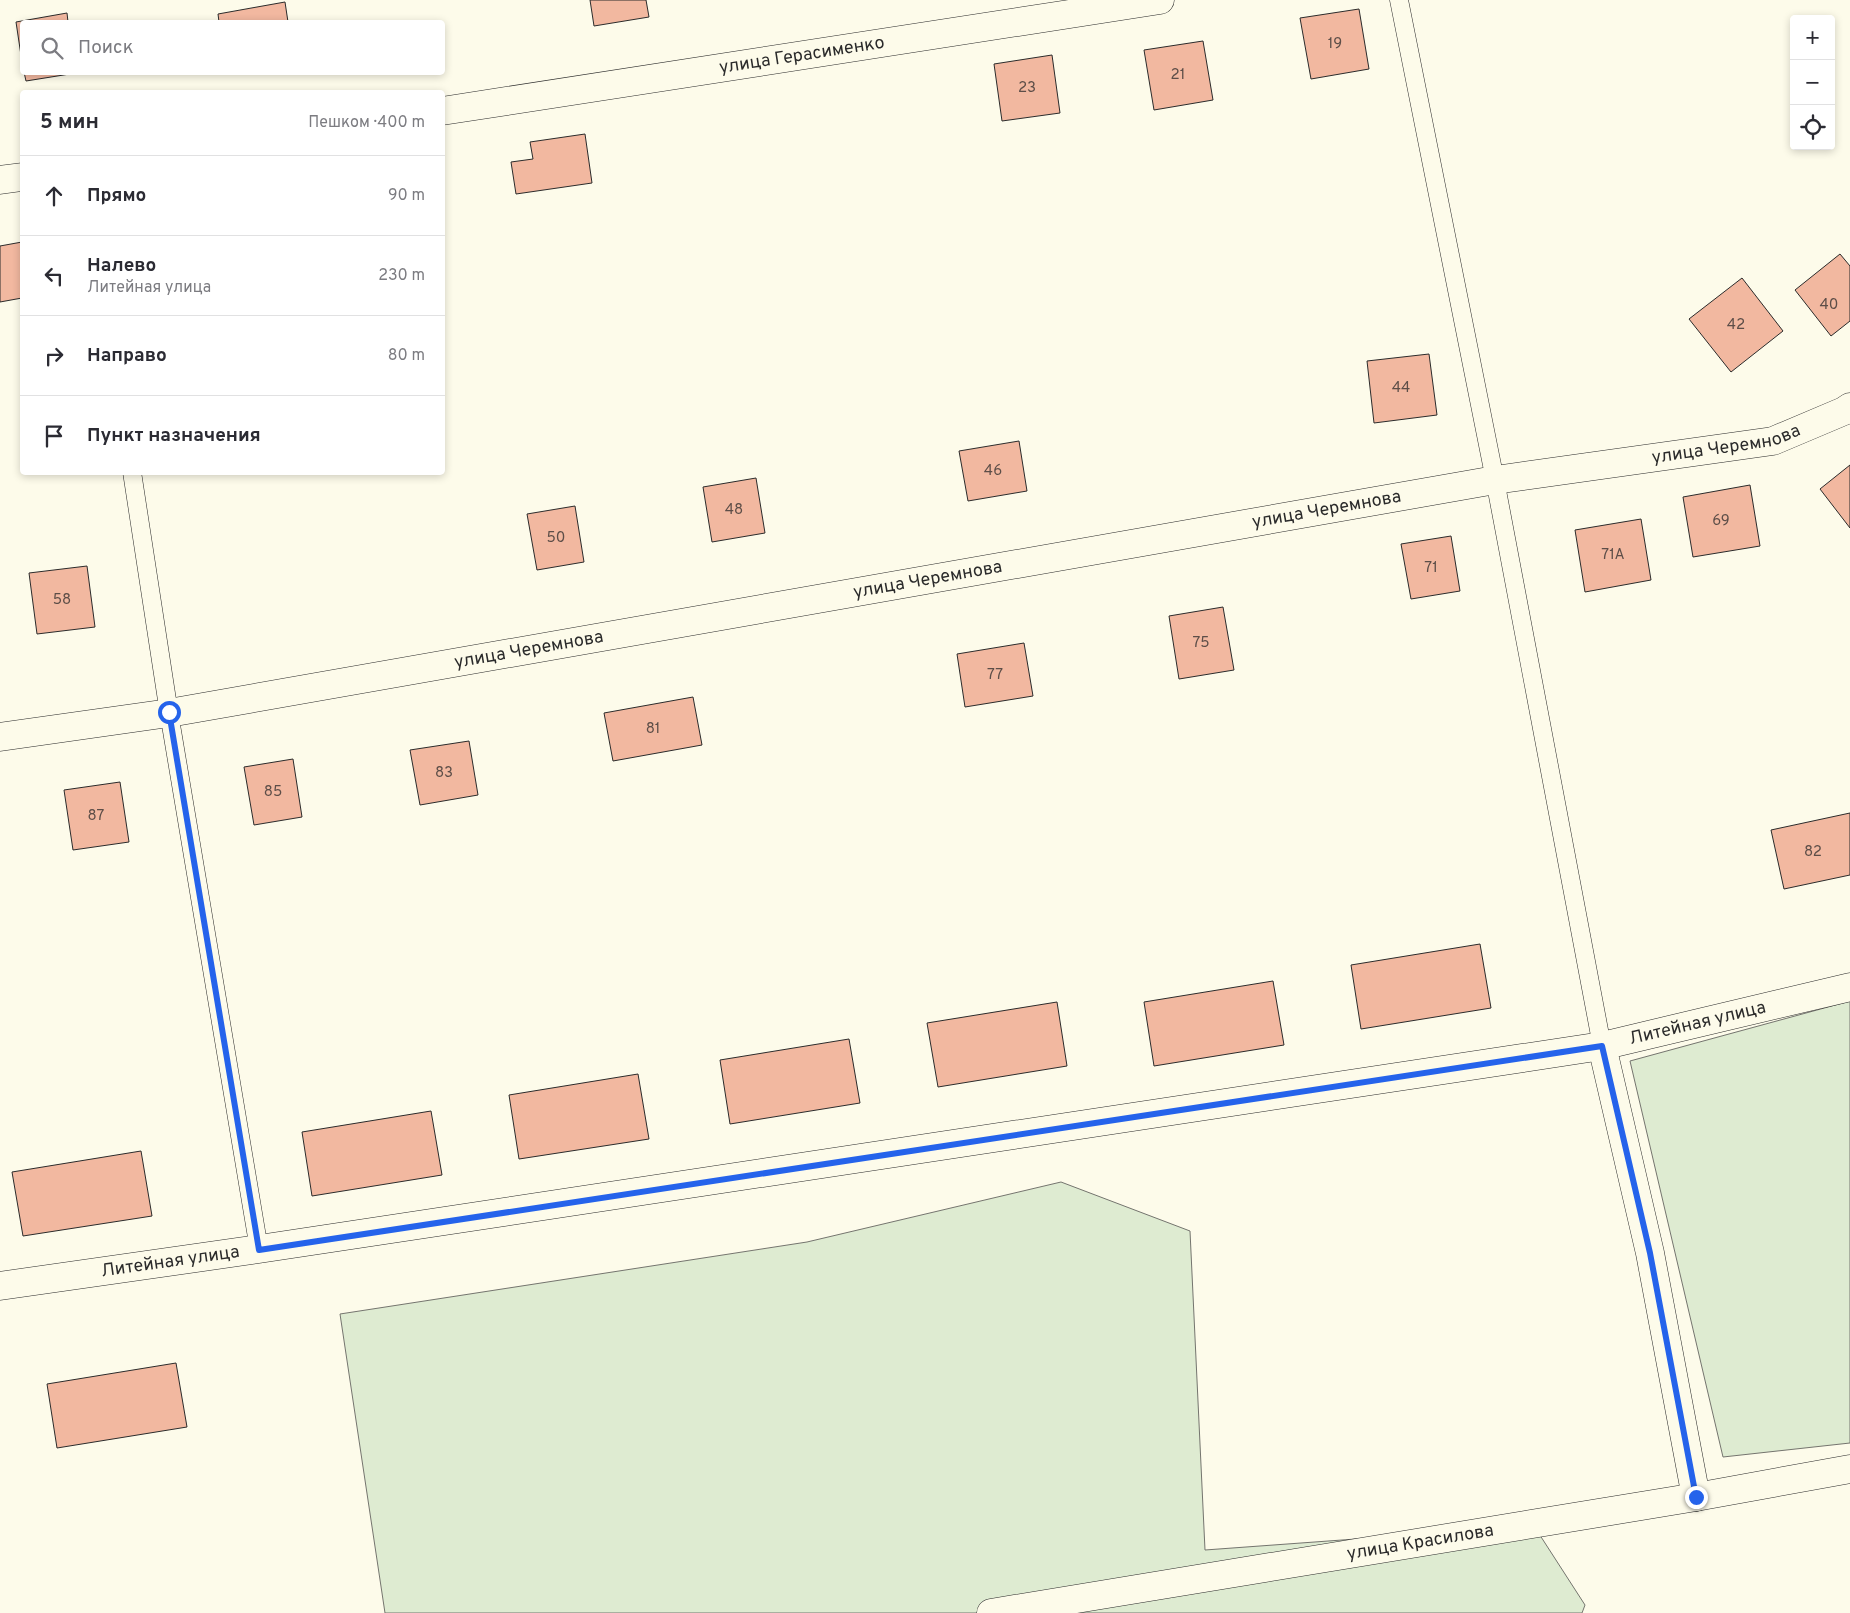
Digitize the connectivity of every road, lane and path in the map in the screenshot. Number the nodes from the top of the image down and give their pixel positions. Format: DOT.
graph roads {
  1 [pos="1160,0"];
  2 [pos="1399,0"];
  3 [pos="445,111"];
  4 [pos="20,177"];
  5 [pos="0,180"];
  6 [pos="1850,407"];
  7 [pos="132,475"];
  8 [pos="1496,480"];
  9 [pos="169,712"];
  10 [pos="0,736"];
  11 [pos="1850,987"];
  12 [pos="1602,1046"];
  13 [pos="259,1250"];
  14 [pos="0,1286"];
  15 [pos="1850,1470"];
  16 [pos="1696,1497"];
  17 [pos="991,1613"];
  1 -- 3 [label="street, улица Герасименко"];
  2 -- 8 [label="lane"];
  4 -- 5 [label="street"];
  6 -- 8 [label="street, улица Черемнова"];
  7 -- 9 [label="lane"];
  8 -- 9 [label="street, улица Черемнова"];
  8 -- 12 [label="lane"];
  9 -- 10 [label="street, улица Черемнова"];
  9 -- 13 [label="lane"];
  11 -- 12 [label="street, Литейная улица"];
  12 -- 13 [label="street, Литейная улица"];
  12 -- 16 [label="street"];
  13 -- 14 [label="street, Литейная улица"];
  15 -- 16 [label="street, улица Красилова"];
  16 -- 17 [label="street, улица Красилова"];
}
